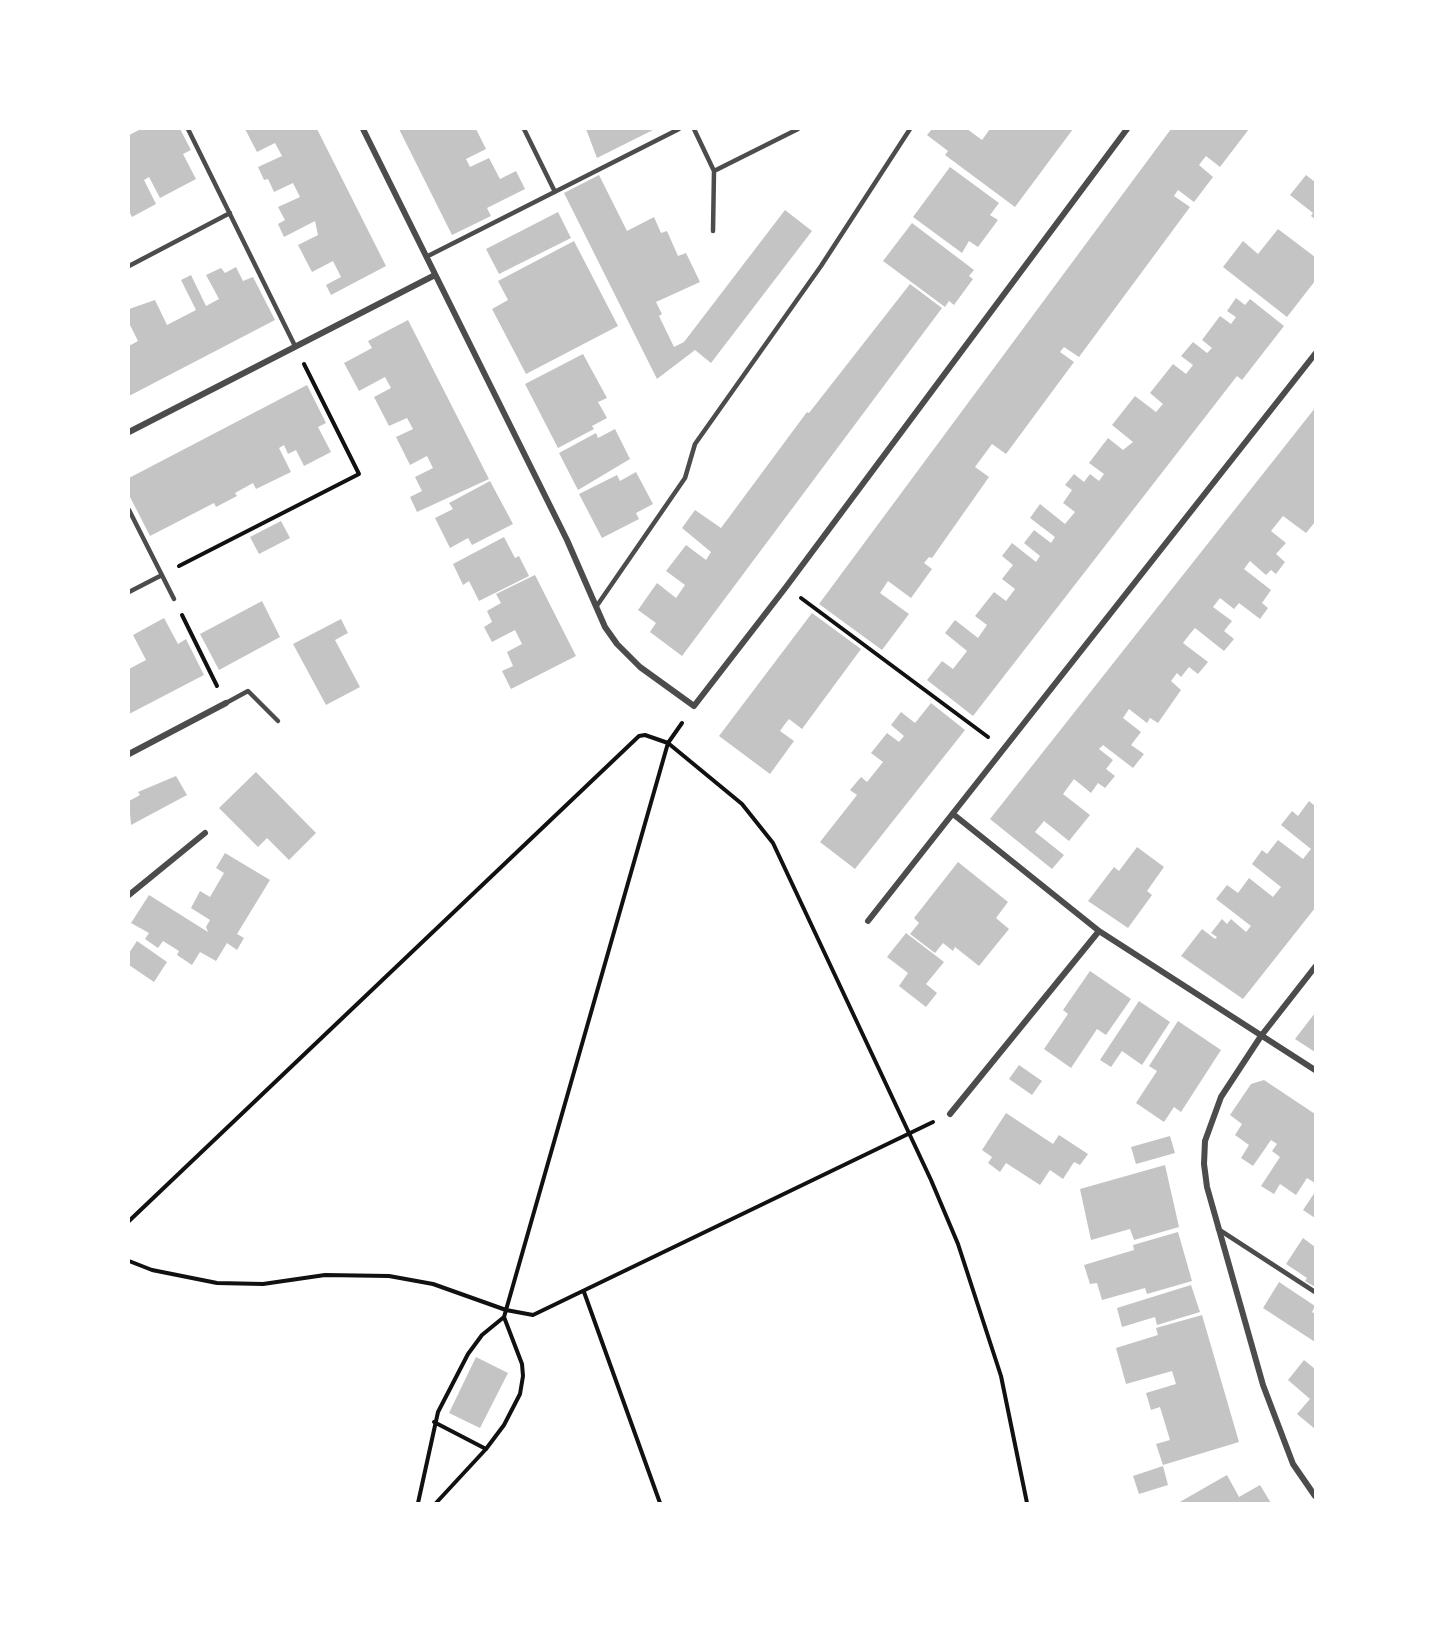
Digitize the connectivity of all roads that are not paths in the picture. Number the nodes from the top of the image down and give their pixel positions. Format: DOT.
graph roads {
  1 [pos="188,129"];
  2 [pos="363,129"];
  3 [pos="524,129"];
  4 [pos="679,129"];
  5 [pos="693,129"];
  6 [pos="798,129"];
  7 [pos="910,129"];
  8 [pos="1128,129"];
  9 [pos="714,171"];
  10 [pos="555,192"];
  11 [pos="230,213"];
  12 [pos="713,231"];
  13 [pos="426,257"];
  14 [pos="129,266"];
  15 [pos="435,275"];
  16 [pos="295,346"];
  17 [pos="1315,354"];
  18 [pos="129,432"];
  19 [pos="129,510"];
  20 [pos="162,575"];
  21 [pos="129,592"];
  22 [pos="174,599"];
  23 [pos="595,608"];
  24 [pos="226,703"];
  25 [pos="279,721"];
  26 [pos="129,754"];
  27 [pos="953,814"];
  28 [pos="205,833"];
  29 [pos="129,895"];
  30 [pos="868,921"];
  31 [pos="1099,931"];
  32 [pos="1315,967"];
  33 [pos="1261,1036"];
  34 [pos="1315,1070"];
  35 [pos="950,1114"];
  36 [pos="1218,1228"];
  37 [pos="1315,1292"];
  38 [pos="1315,1496"];
  1 -- 11 [label="lane"];
  2 -- 13 [label="street"];
  3 -- 10 [label="lane"];
  4 -- 10 [label="lane"];
  5 -- 9 [label="lane"];
  6 -- 9 [label="lane"];
  7 -- 23 [label="lane"];
  8 -- 23 [label="street"];
  9 -- 12 [label="lane"];
  10 -- 13 [label="lane"];
  11 -- 14 [label="lane"];
  11 -- 16 [label="lane"];
  13 -- 15 [label="street"];
  15 -- 16 [label="street"];
  15 -- 23 [label="street"];
  16 -- 18 [label="street"];
  17 -- 27 [label="street"];
  19 -- 20 [label="lane"];
  20 -- 21 [label="lane"];
  20 -- 22 [label="lane"];
  24 -- 25 [label="lane"];
  24 -- 26 [label="street"];
  27 -- 30 [label="street"];
  27 -- 31 [label="street"];
  28 -- 29 [label="street"];
  31 -- 33 [label="street"];
  31 -- 35 [label="street"];
  32 -- 33 [label="street"];
  33 -- 34 [label="street"];
  33 -- 36 [label="street"];
  36 -- 37 [label="lane"];
  36 -- 38 [label="street"];
}
